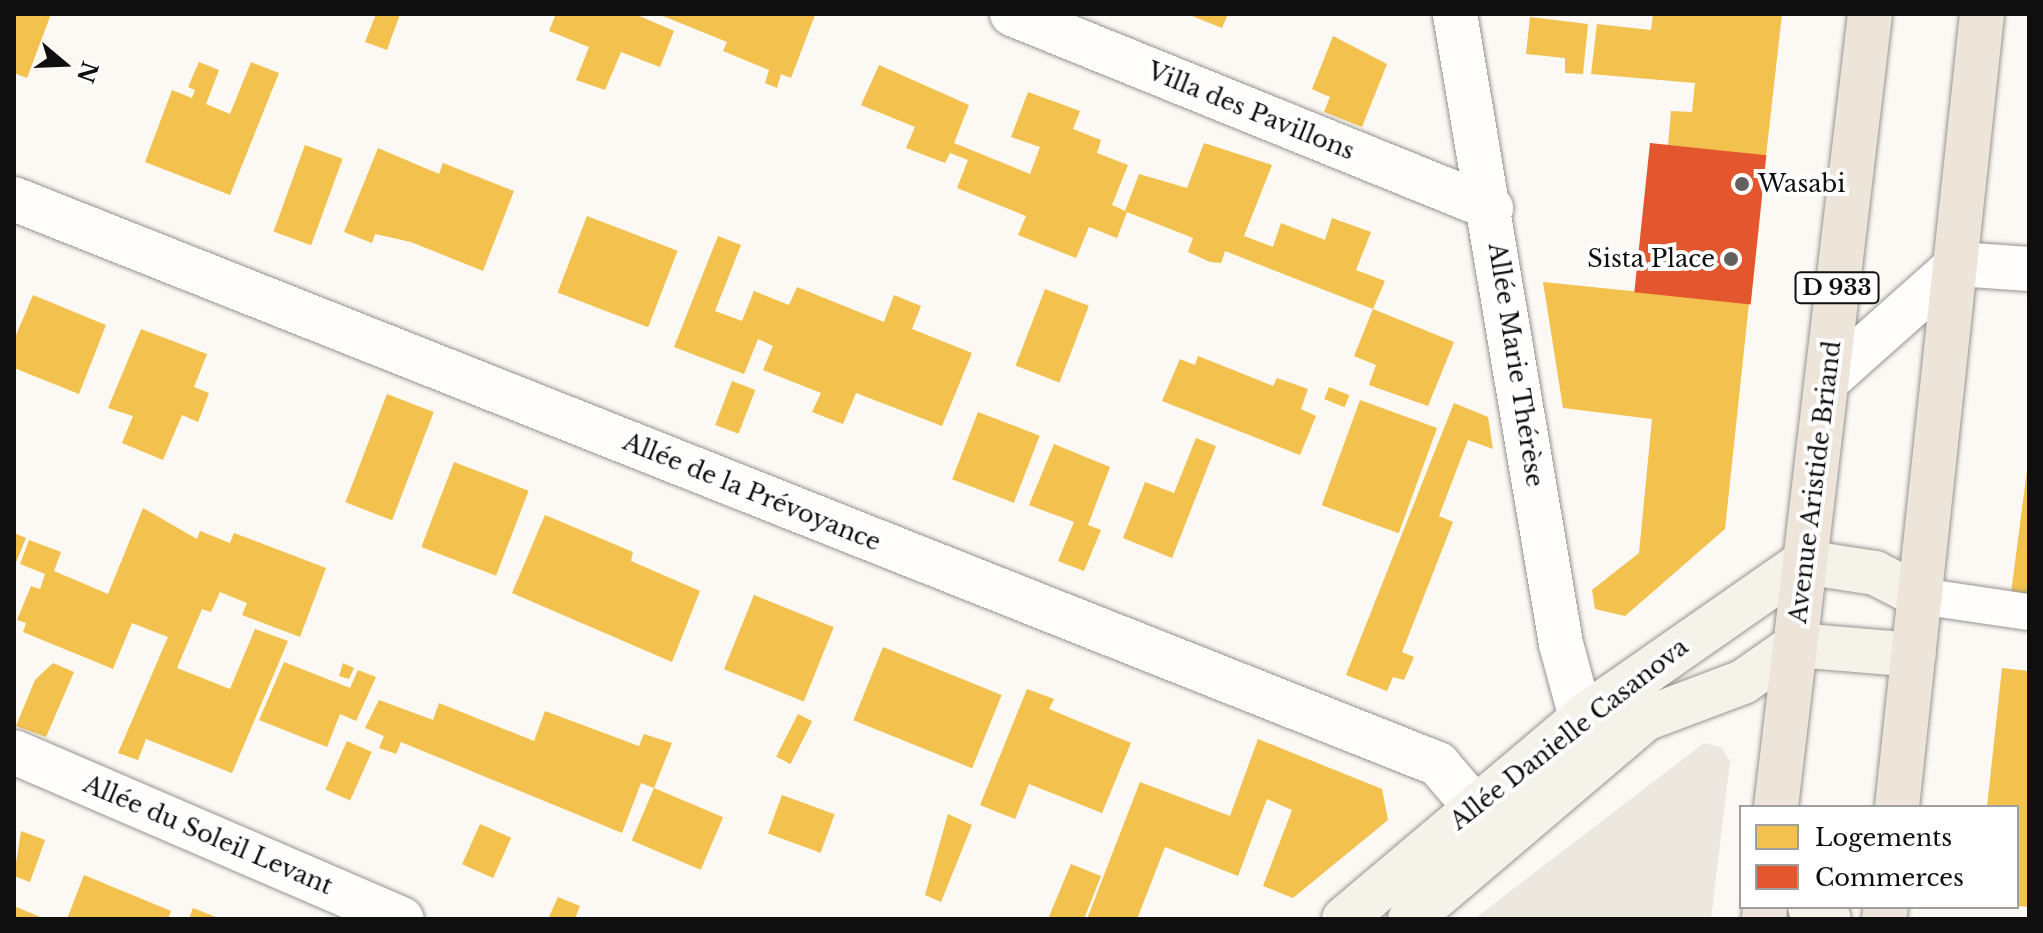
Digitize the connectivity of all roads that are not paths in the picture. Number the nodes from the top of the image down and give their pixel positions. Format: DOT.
graph roads {
  1 [pos="1012,14"];
  2 [pos="1455,14"];
  3 [pos="1870,14"];
  4 [pos="1982,14"];
  5 [pos="14,199"];
  6 [pos="1491,208"];
  7 [pos="1958,264"];
  8 [pos="2029,269"];
  9 [pos="1828,380"];
  10 [pos="1804,562"];
  11 [pos="1920,596"];
  12 [pos="2029,612"];
  13 [pos="1796,645"];
  14 [pos="1914,655"];
  15 [pos="1585,715"];
  16 [pos="14,752"];
  17 [pos="1591,764"];
  18 [pos="1776,805"];
  19 [pos="1897,805"];
  20 [pos="1474,806"];
  21 [pos="402,919"];
  22 [pos="1344,919"];
  23 [pos="1410,919"];
  1 -- 6 [label="street, Villa des Pavillons"];
  2 -- 6 [label="street, Allée Marie Thérèse"];
  3 -- 9 [label="main road, Avenue Aristide Briand / D 933"];
  4 -- 7 [label="main road"];
  5 -- 20 [label="street, Allée de la Prévoyance"];
  6 -- 15 [label="street, Allée Marie Thérèse"];
  7 -- 8 [label="street"];
  7 -- 9 [label="street"];
  7 -- 11 [label="main road"];
  9 -- 10 [label="main road, Avenue Aristide Briand / D 933"];
  10 -- 11 [label="main road"];
  10 -- 13 [label="main road, Avenue Aristide Briand / D 933"];
  10 -- 15 [label="main road, Allée Danielle Casanova"];
  11 -- 12 [label="lane"];
  11 -- 14 [label="main road"];
  13 -- 14 [label="main road"];
  13 -- 17 [label="main road, Allée Danielle Casanova"];
  13 -- 18 [label="main road, Avenue Aristide Briand / D 933"];
  14 -- 19 [label="main road"];
  15 -- 17 [label="street, Allée Marie Thérèse"];
  15 -- 20 [label="main road, Allée Danielle Casanova"];
  16 -- 21 [label="street, Allée du Soleil Levant"];
  17 -- 23 [label="main road, Allée Danielle Casanova"];
  20 -- 22 [label="main road, Allée Danielle Casanova"];
}
